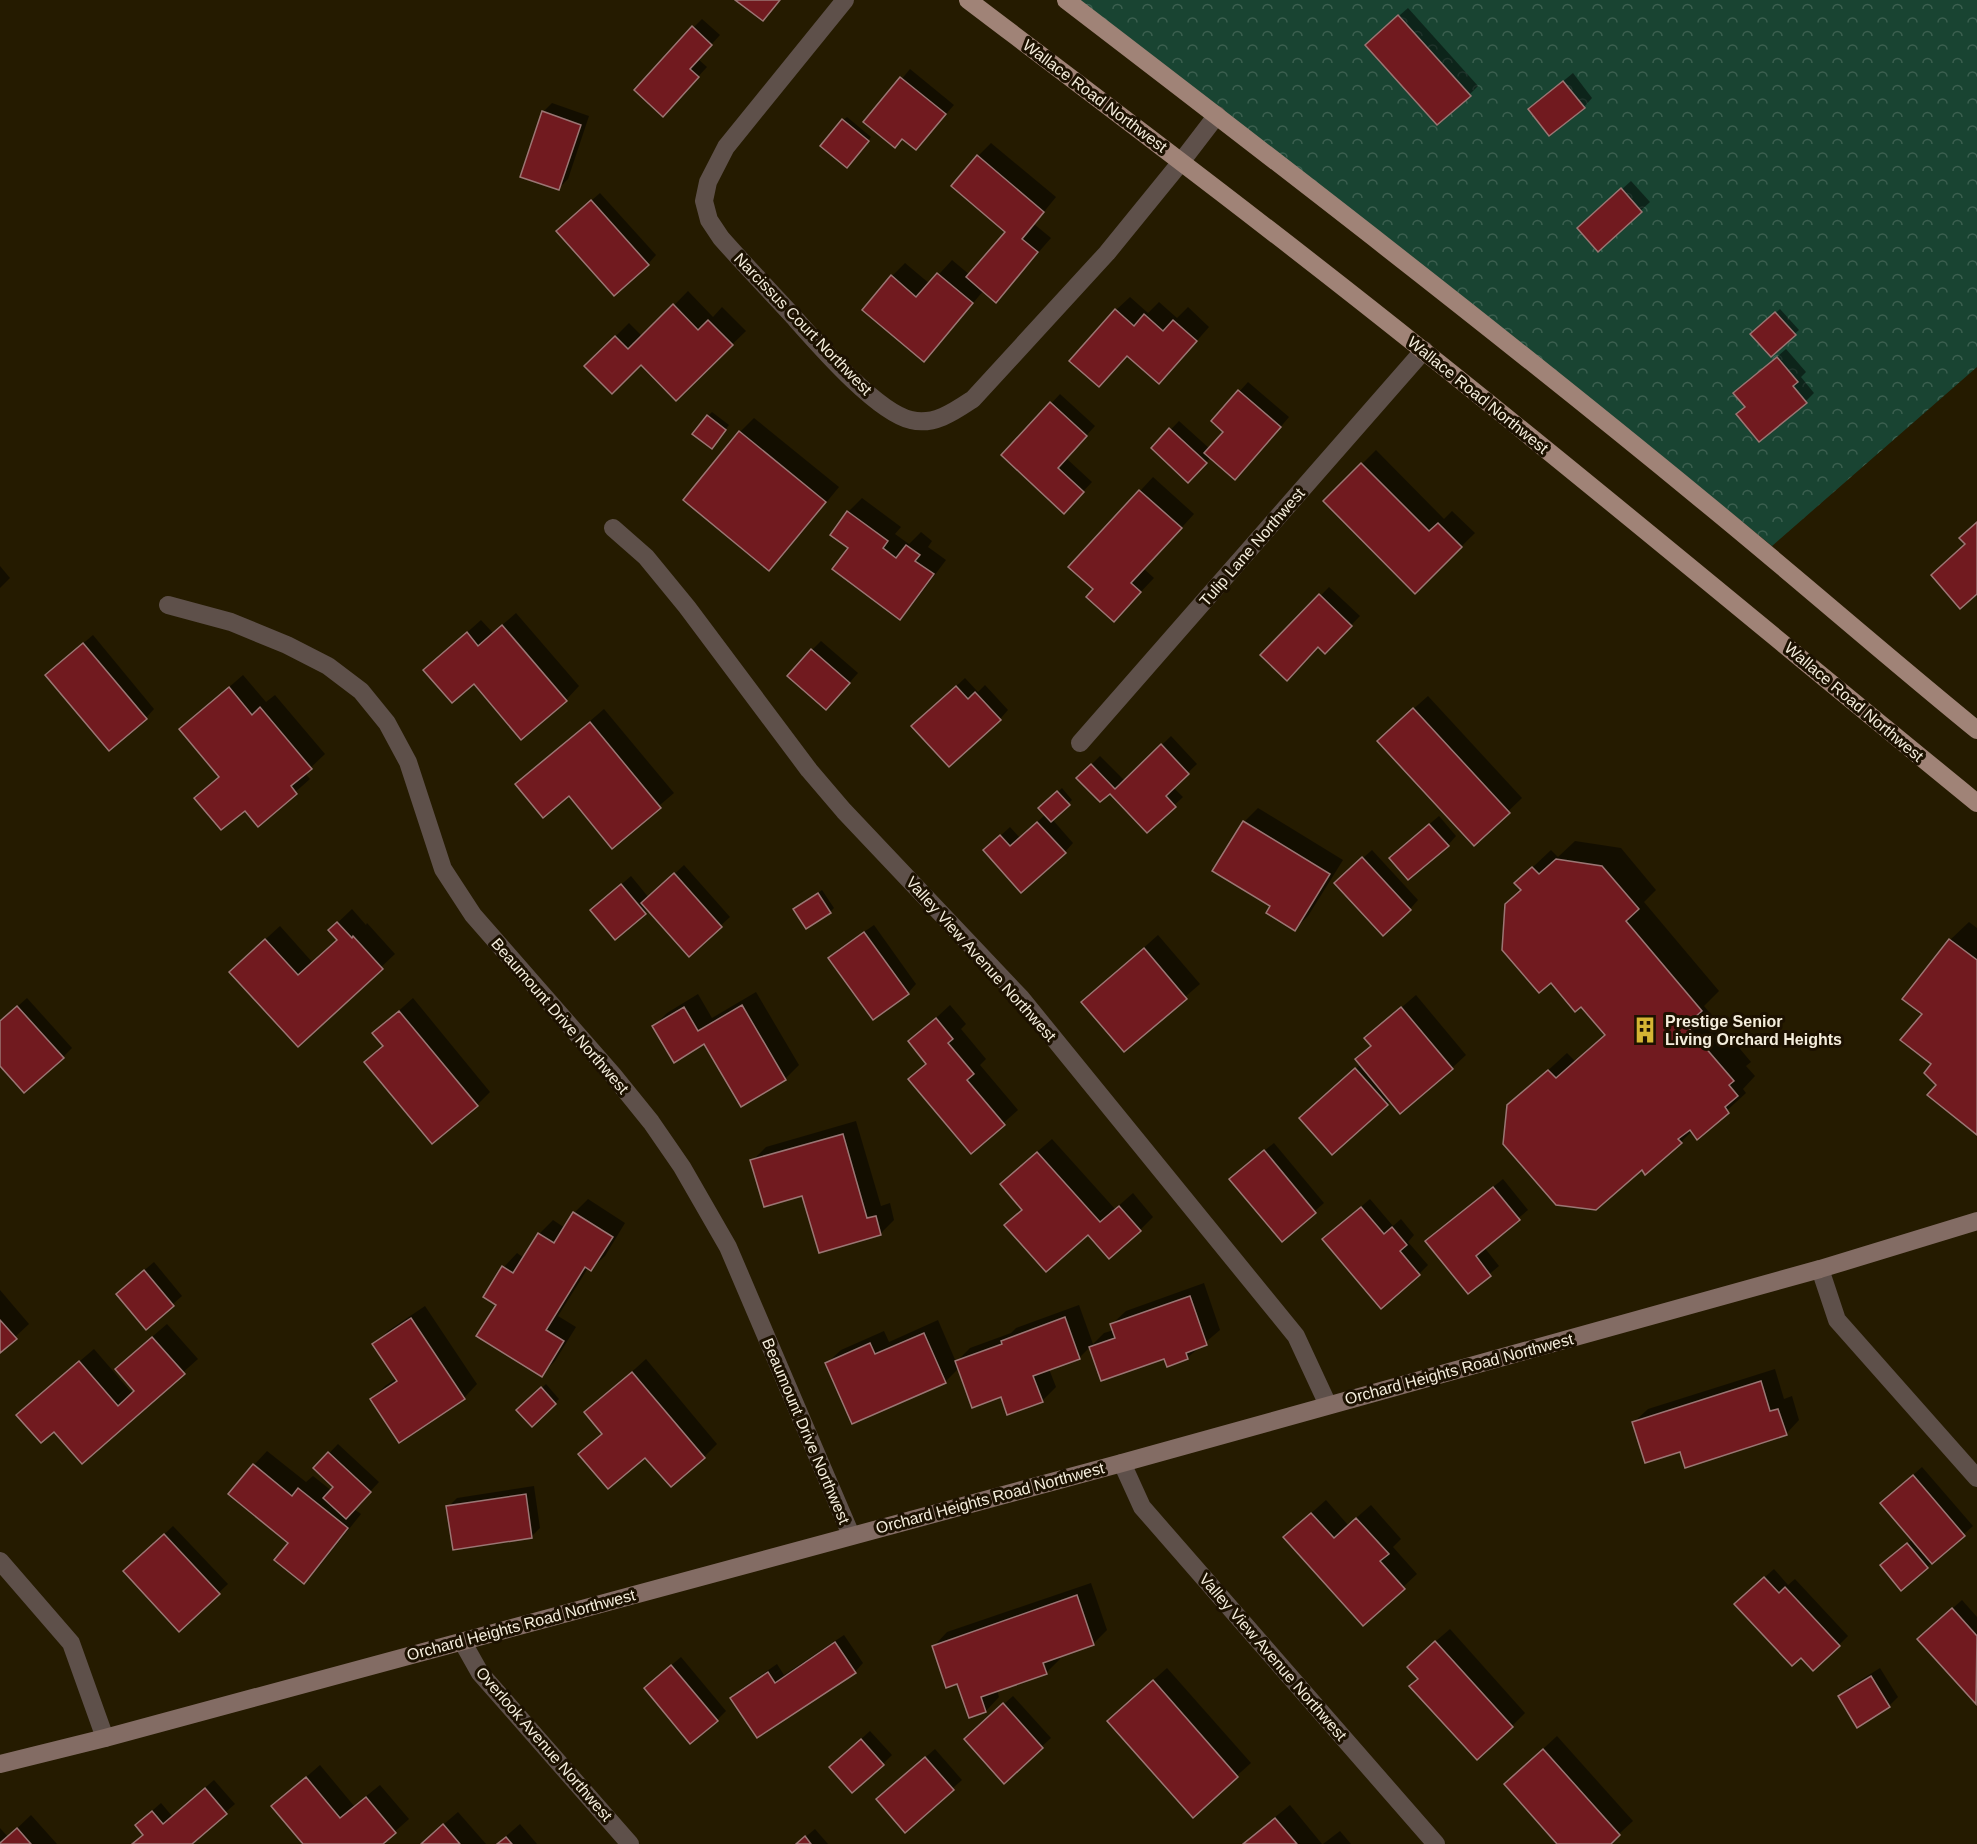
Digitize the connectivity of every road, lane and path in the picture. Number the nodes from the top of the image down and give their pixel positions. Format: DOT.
graph roads {
  1 [pos="845,0"];
  2 [pos="968,0"];
  3 [pos="1066,0"];
  4 [pos="1216,115"];
  5 [pos="1181,162"];
  6 [pos="1424,350"];
  7 [pos="613,528"];
  8 [pos="168,605"];
  9 [pos="1977,730"];
  10 [pos="1080,743"];
  11 [pos="1977,803"];
  12 [pos="1977,1221"];
  13 [pos="1820,1269"];
  14 [pos="1328,1405"];
  15 [pos="1122,1463"];
  16 [pos="1977,1478"];
  17 [pos="851,1535"];
  18 [pos="0,1561"];
  19 [pos="462,1641"];
  20 [pos="105,1738"];
  21 [pos="0,1764"];
  22 [pos="630,1844"];
  23 [pos="1436,1844"];
  1 -- 5 [label="street, Narcissus Court Northwest"];
  2 -- 5 [label="main road, Wallace Road Northwest"];
  3 -- 4 [label="main road"];
  4 -- 5 [label="street, Narcissus Court Northwest"];
  4 -- 9 [label="main road"];
  5 -- 6 [label="main road, Wallace Road Northwest"];
  6 -- 10 [label="street, Tulip Lane Northwest"];
  6 -- 11 [label="main road, Wallace Road Northwest"];
  7 -- 14 [label="street, Valley View Avenue Northwest"];
  8 -- 17 [label="street, Beaumount Drive Northwest"];
  12 -- 13 [label="main road, Orchard Heights Road Northwest"];
  13 -- 14 [label="main road, Orchard Heights Road Northwest"];
  13 -- 16 [label="street"];
  14 -- 15 [label="main road, Orchard Heights Road Northwest"];
  15 -- 17 [label="main road, Orchard Heights Road Northwest"];
  15 -- 23 [label="street, Valley View Avenue Northwest"];
  17 -- 19 [label="main road, Orchard Heights Road Northwest"];
  18 -- 20 [label="street"];
  19 -- 20 [label="main road, Orchard Heights Road Northwest"];
  19 -- 22 [label="street, Overlook Avenue Northwest"];
  20 -- 21 [label="main road, Orchard Heights Road Northwest"];
}
